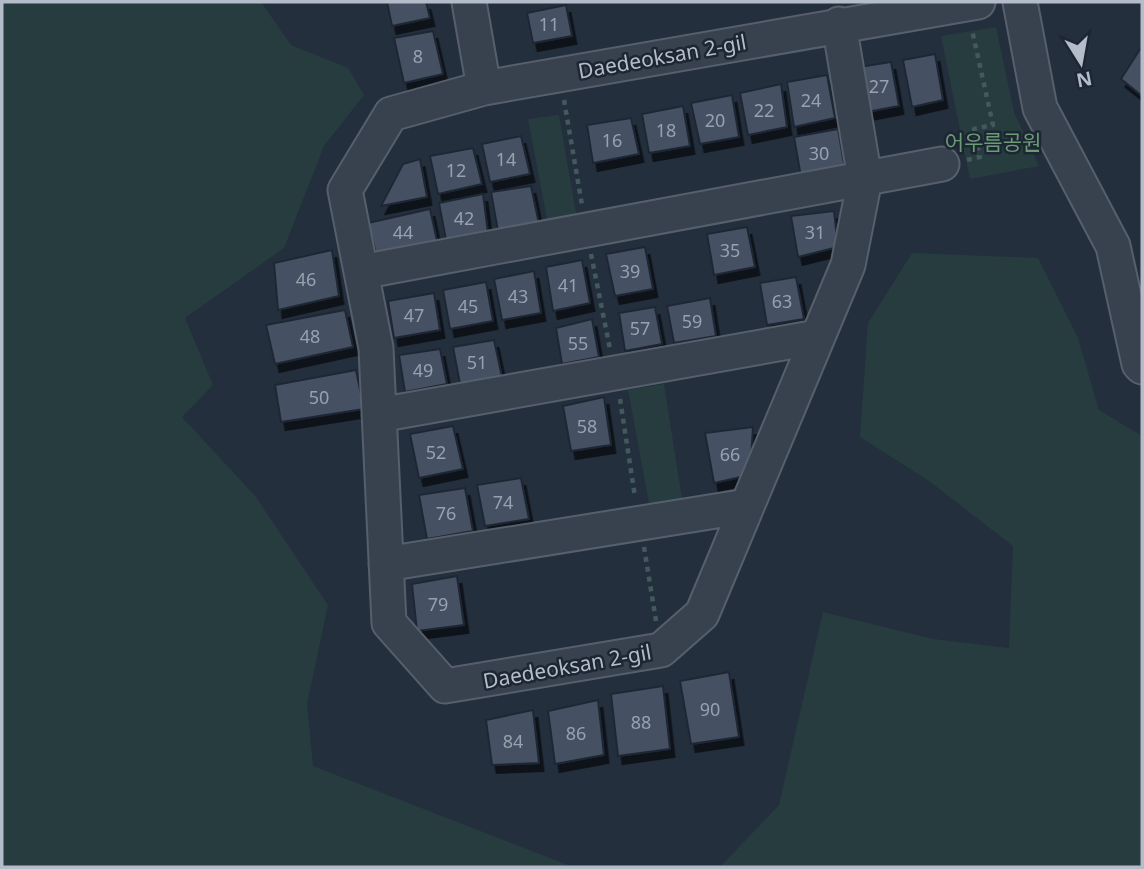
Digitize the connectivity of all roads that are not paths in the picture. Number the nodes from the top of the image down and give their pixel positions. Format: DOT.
graph roads {
  1 [pos="469,2"];
  2 [pos="1020,2"];
  3 [pos="974,14"];
  4 [pos="839,24"];
  5 [pos="484,88"];
  6 [pos="942,164"];
  7 [pos="865,179"];
  8 [pos="361,272"];
  9 [pos="817,337"];
  10 [pos="1142,367"];
  11 [pos="379,415"];
  12 [pos="747,506"];
  13 [pos="386,564"];
  1 -- 5 [label="street"];
  2 -- 10 [label="street"];
  3 -- 4 [label="street, Daedeoksan 2-gil"];
  4 -- 5 [label="street, Daedeoksan 2-gil"];
  4 -- 7 [label="street, Daedeoksan 2-gil"];
  5 -- 8 [label="street, Daedeoksan 2-gil"];
  6 -- 7 [label="street"];
  7 -- 8 [label="street"];
  7 -- 9 [label="street, Daedeoksan 2-gil"];
  8 -- 11 [label="street, Daedeoksan 2-gil"];
  9 -- 11 [label="street"];
  9 -- 12 [label="street, Daedeoksan 2-gil"];
  11 -- 13 [label="street, Daedeoksan 2-gil"];
  12 -- 13 [label="street"];
  12 -- 13 [label="street, Daedeoksan 2-gil"];
}
